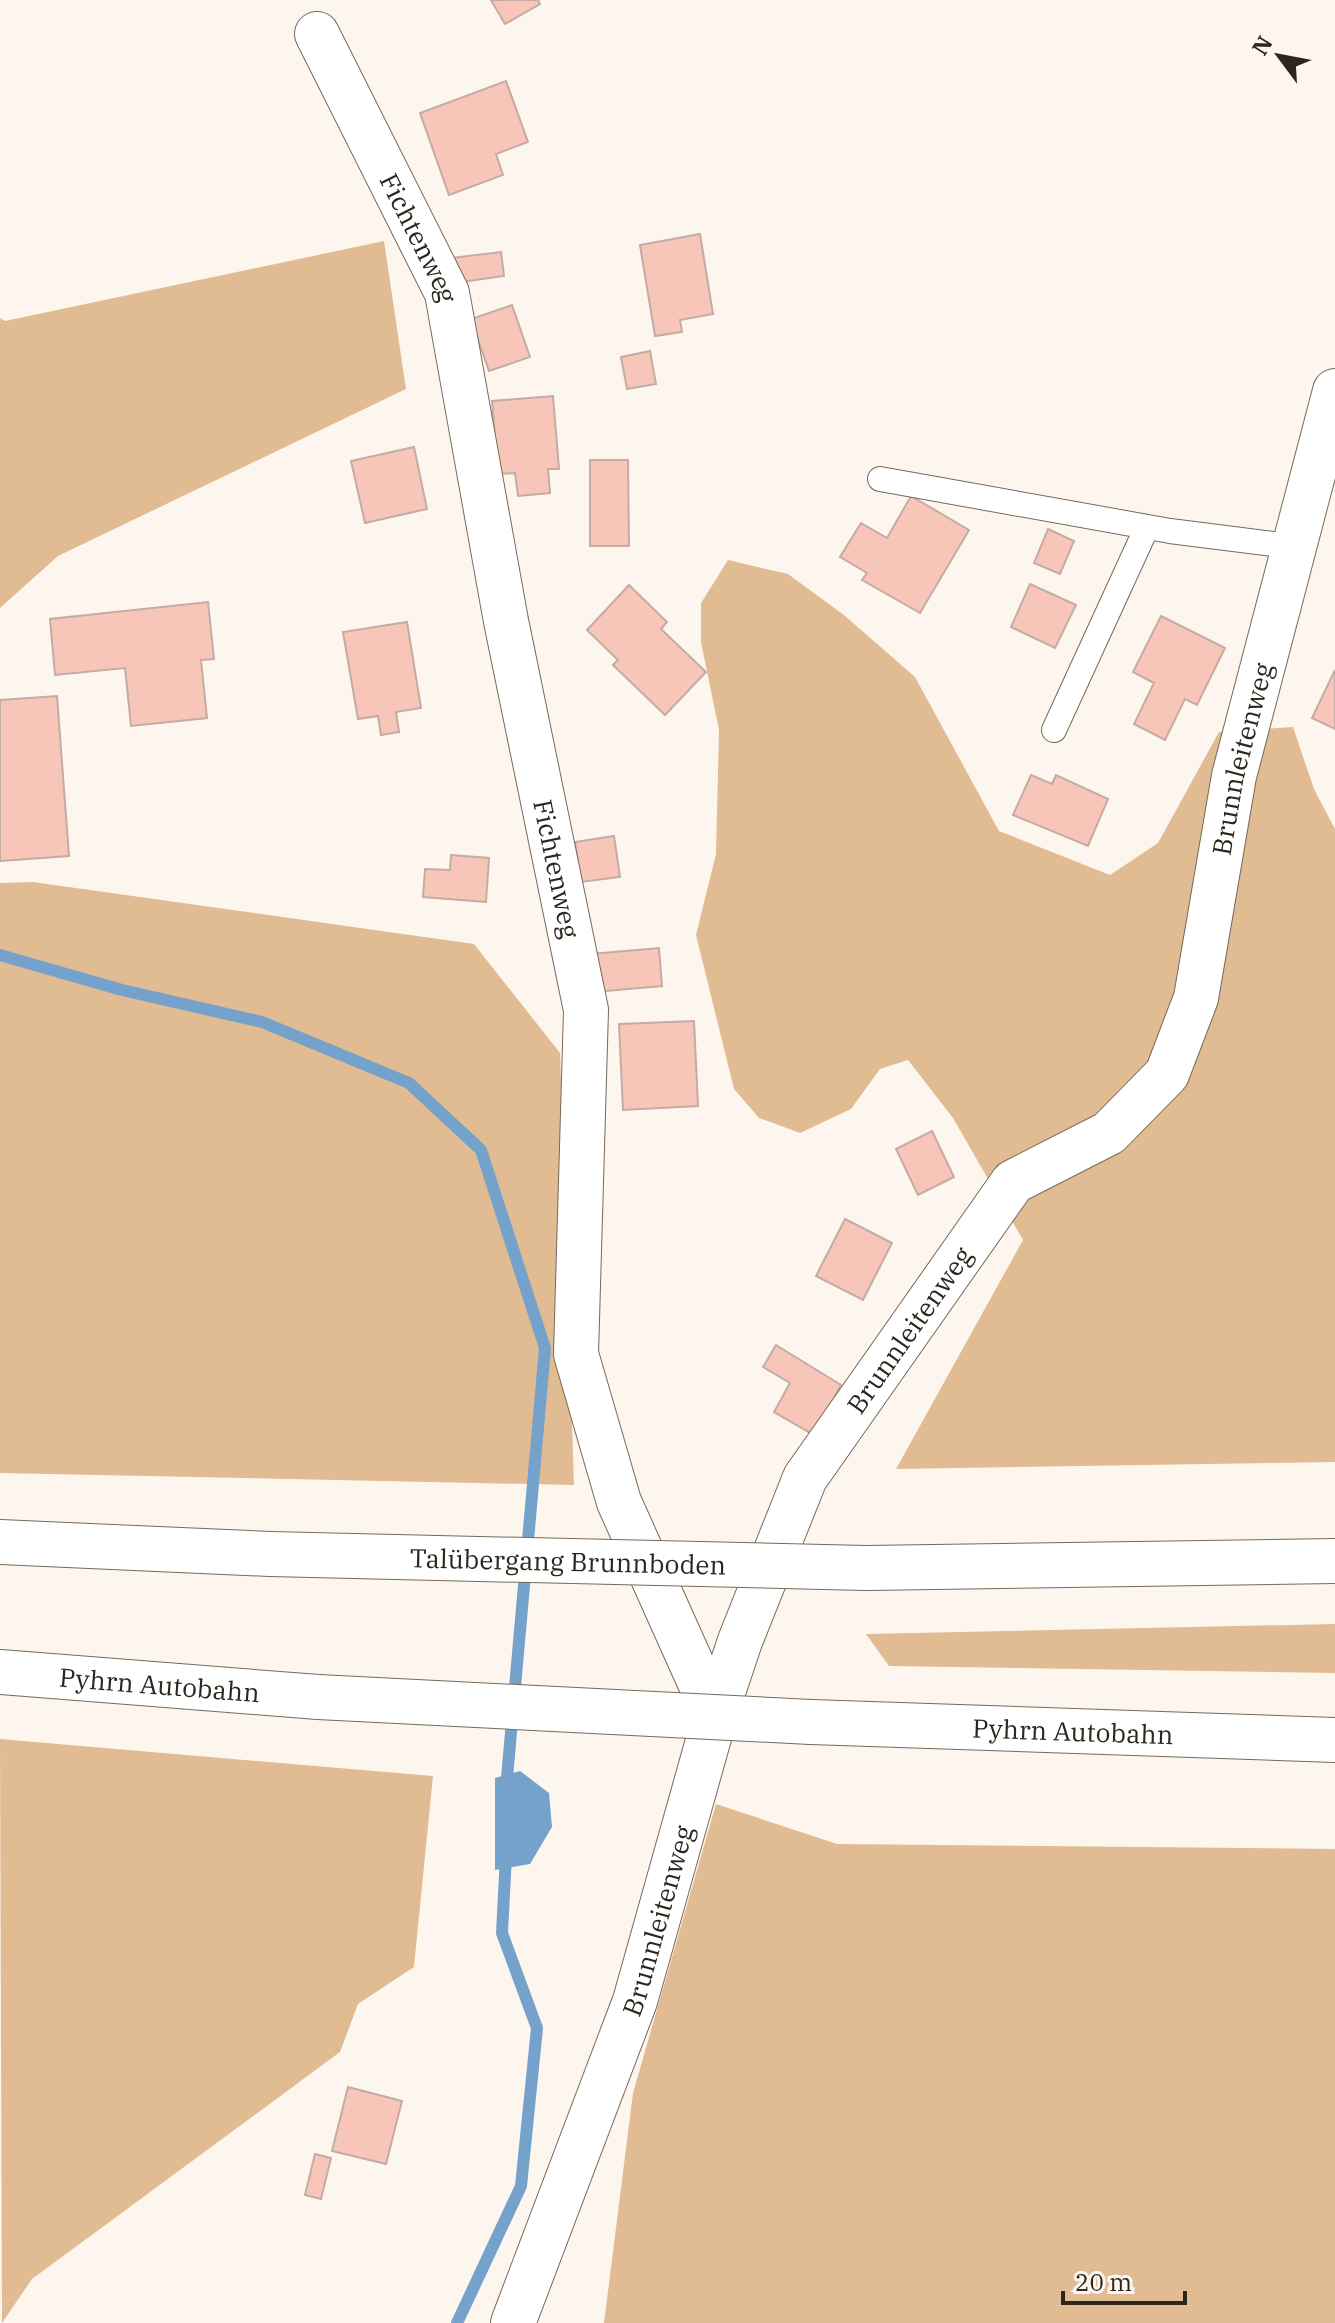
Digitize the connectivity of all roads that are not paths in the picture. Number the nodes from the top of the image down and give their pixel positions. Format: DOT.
graph roads {
  1 [pos="317,34"];
  2 [pos="1335,394"];
  3 [pos="880,479"];
  4 [pos="1147,527"];
  5 [pos="1296,547"];
  6 [pos="1054,730"];
  7 [pos="0,1542"];
  8 [pos="1335,1561"];
  9 [pos="0,1672"];
  10 [pos="715,1716"];
  11 [pos="1335,1740"];
  12 [pos="513,2323"];
  1 -- 10 [label="main road, Fichtenweg"];
  2 -- 5 [label="main road, Brunnleitenweg"];
  3 -- 4 [label="lane"];
  4 -- 5 [label="lane"];
  4 -- 6 [label="lane"];
  5 -- 10 [label="main road, Brunnleitenweg"];
  7 -- 8 [label="main road, Talübergang Brunnboden, bridge"];
  9 -- 11 [label="main road, Pyhrn Autobahn, bridge"];
  10 -- 12 [label="main road, Brunnleitenweg"];
}
